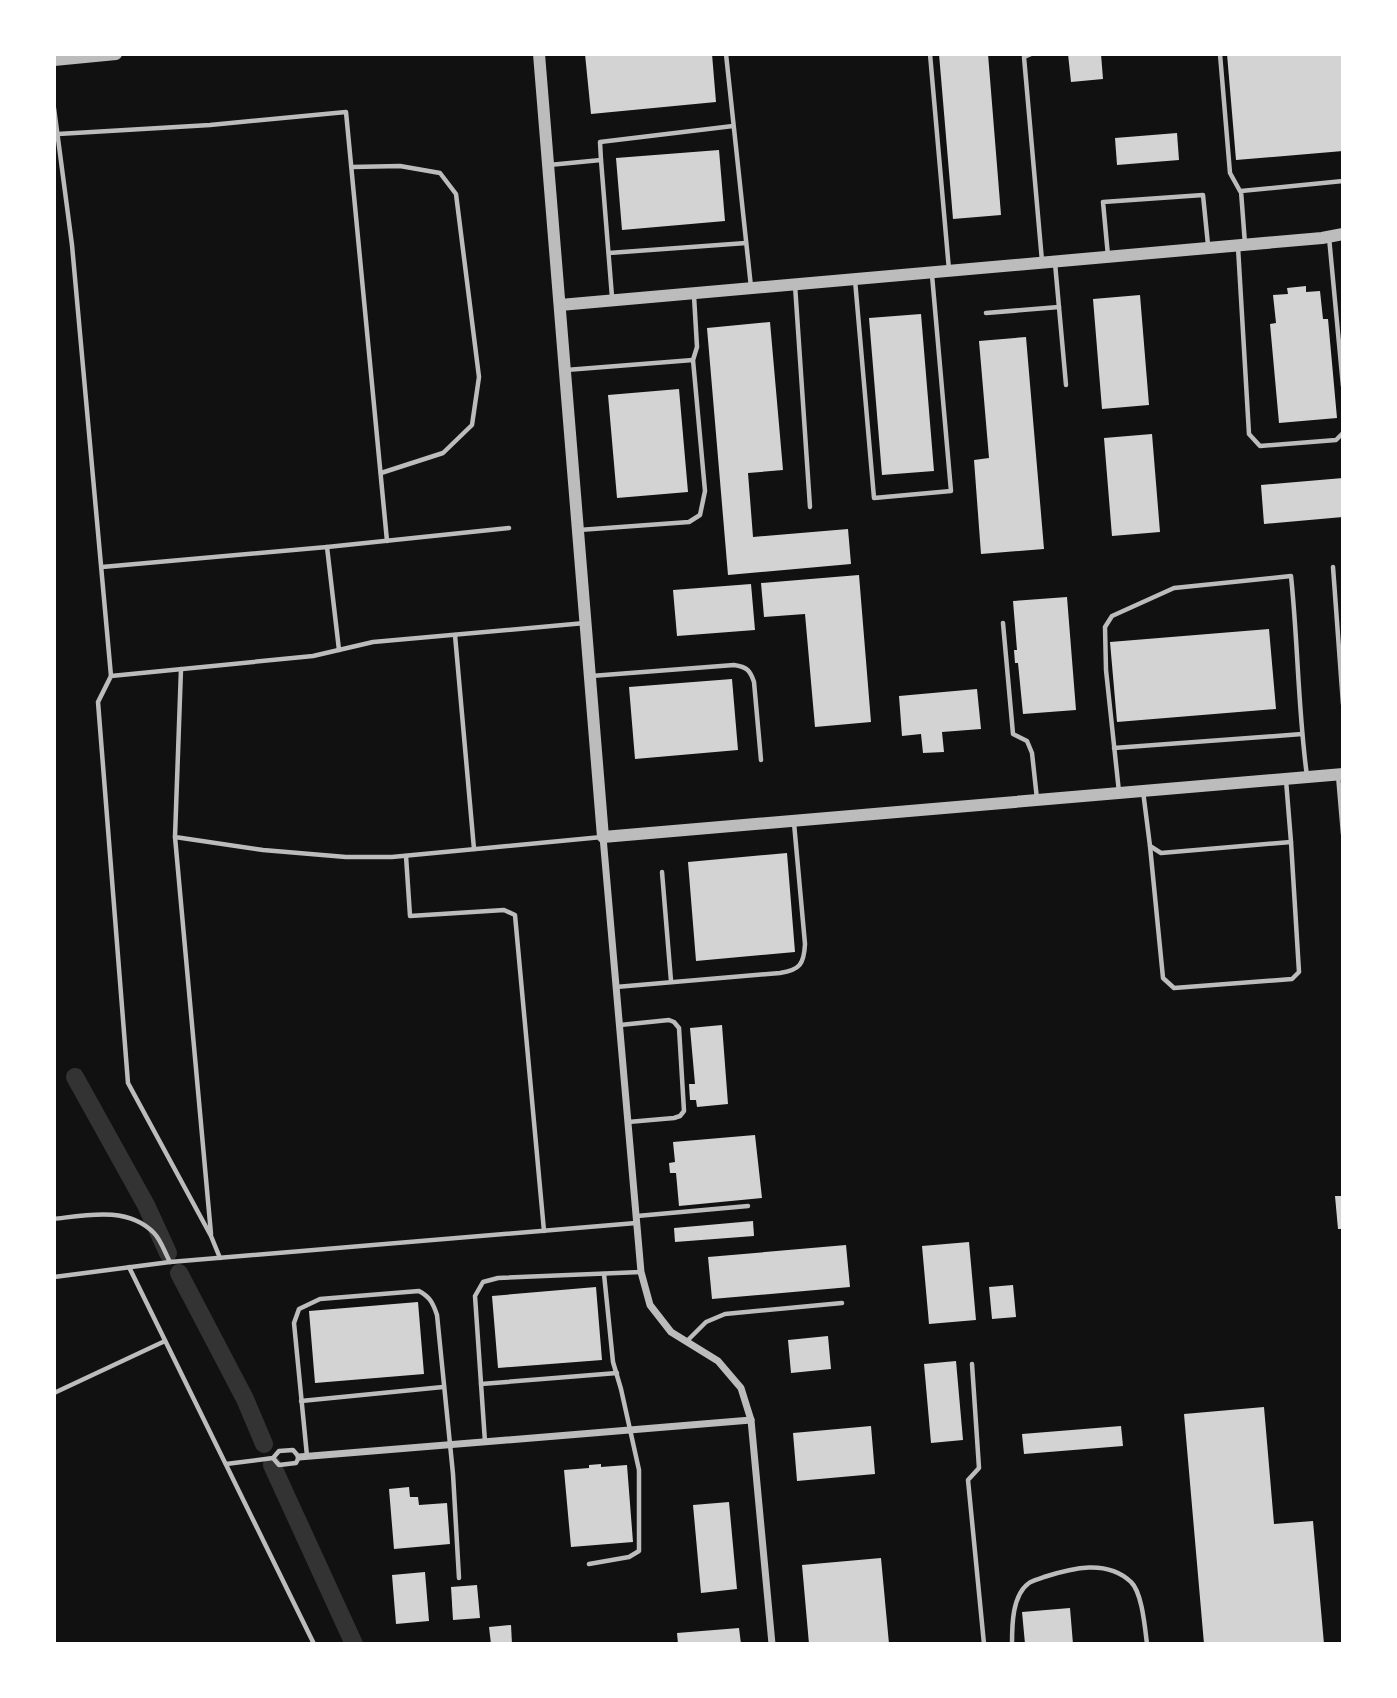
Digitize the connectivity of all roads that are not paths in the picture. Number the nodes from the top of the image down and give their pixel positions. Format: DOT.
graph roads {
  1 [pos="116,54"];
  2 [pos="538,54"];
  3 [pos="726,54"];
  4 [pos="930,54"];
  5 [pos="1031,54"];
  6 [pos="1220,54"];
  7 [pos="54,60"];
  8 [pos="54,108"];
  9 [pos="733,126"];
  10 [pos="58,134"];
  11 [pos="601,160"];
  12 [pos="548,165"];
  13 [pos="352,167"];
  14 [pos="1343,181"];
  15 [pos="1241,192"];
  16 [pos="1343,234"];
  17 [pos="1329,237"];
  18 [pos="746,243"];
  19 [pos="1241,246"];
  20 [pos="1209,248"];
  21 [pos="609,253"];
  22 [pos="1108,257"];
  23 [pos="1048,262"];
  24 [pos="949,271"];
  25 [pos="932,272"];
  26 [pos="855,279"];
  27 [pos="795,285"];
  28 [pos="752,288"];
  29 [pos="693,293"];
  30 [pos="612,300"];
  31 [pos="560,305"];
  32 [pos="1059,307"];
  33 [pos="986,313"];
  34 [pos="693,360"];
  35 [pos="565,370"];
  36 [pos="1066,385"];
  37 [pos="1343,386"];
  38 [pos="1343,432"];
  39 [pos="380,473"];
  40 [pos="810,507"];
  41 [pos="509,528"];
  42 [pos="578,530"];
  43 [pos="387,541"];
  44 [pos="327,547"];
  45 [pos="102,567"];
  46 [pos="1333,567"];
  47 [pos="585,623"];
  48 [pos="1003,623"];
  49 [pos="455,635"];
  50 [pos="339,650"];
  51 [pos="181,669"];
  52 [pos="111,676"];
  53 [pos="590,676"];
  54 [pos="1343,704"];
  55 [pos="1301,734"];
  56 [pos="1114,748"];
  57 [pos="761,760"];
  58 [pos="1340,774"];
  59 [pos="1307,776"];
  60 [pos="1286,778"];
  61 [pos="1143,790"];
  62 [pos="1119,793"];
  63 [pos="1037,800"];
  64 [pos="793,820"];
  65 [pos="1343,834"];
  66 [pos="175,837"];
  67 [pos="603,837"];
  68 [pos="1291,842"];
  69 [pos="1150,846"];
  70 [pos="474,849"];
  71 [pos="406,856"];
  72 [pos="662,872"];
  73 [pos="671,982"];
  74 [pos="615,987"];
  75 [pos="619,1025"];
  76 [pos="628,1122"];
  77 [pos="748,1206"];
  78 [pos="54,1219"];
  79 [pos="636,1219"];
  80 [pos="544,1231"];
  81 [pos="211,1236"];
  82 [pos="220,1258"];
  83 [pos="170,1262"];
  84 [pos="128,1267"];
  85 [pos="641,1272"];
  86 [pos="604,1273"];
  87 [pos="54,1277"];
  88 [pos="842,1303"];
  89 [pos="165,1340"];
  90 [pos="686,1341"];
  91 [pos="972,1364"];
  92 [pos="617,1373"];
  93 [pos="481,1384"];
  94 [pos="443,1387"];
  95 [pos="54,1393"];
  96 [pos="301,1401"];
  97 [pos="751,1420"];
  98 [pos="629,1430"];
  99 [pos="485,1442"];
  100 [pos="448,1445"];
  101 [pos="303,1457"];
  102 [pos="273,1458"];
  103 [pos="226,1464"];
  104 [pos="589,1564"];
  105 [pos="459,1578"];
  106 [pos="314,1644"];
  107 [pos="772,1644"];
  108 [pos="984,1644"];
  109 [pos="1012,1644"];
  110 [pos="1147,1644"];
  1 -- 7 [label="street"];
  2 -- 12 [label="street"];
  3 -- 9 [label="lane"];
  4 -- 24 [label="lane"];
  5 -- 23 [label="lane"];
  6 -- 15 [label="lane"];
  8 -- 10 [label="lane"];
  9 -- 11 [label="lane"];
  9 -- 18 [label="lane"];
  10 -- 13 [label="lane"];
  10 -- 45 [label="lane"];
  11 -- 12 [label="lane"];
  11 -- 21 [label="lane"];
  12 -- 31 [label="street"];
  13 -- 39 [label="lane"];
  13 -- 39 [label="lane"];
  14 -- 15 [label="lane"];
  15 -- 19 [label="lane"];
  16 -- 17 [label="street"];
  17 -- 19 [label="street"];
  17 -- 37 [label="lane"];
  18 -- 21 [label="lane"];
  18 -- 28 [label="lane"];
  19 -- 20 [label="street"];
  19 -- 38 [label="lane"];
  20 -- 22 [label="street"];
  20 -- 22 [label="lane"];
  21 -- 30 [label="lane"];
  22 -- 23 [label="street"];
  23 -- 24 [label="street"];
  23 -- 32 [label="lane"];
  24 -- 25 [label="street"];
  25 -- 26 [label="street"];
  25 -- 26 [label="lane"];
  26 -- 27 [label="street"];
  27 -- 28 [label="street"];
  27 -- 40 [label="lane"];
  28 -- 29 [label="street"];
  29 -- 30 [label="street"];
  29 -- 34 [label="lane"];
  30 -- 31 [label="street"];
  31 -- 35 [label="street"];
  32 -- 33 [label="lane"];
  32 -- 36 [label="lane"];
  34 -- 35 [label="lane"];
  34 -- 42 [label="lane"];
  35 -- 42 [label="street"];
  39 -- 43 [label="lane"];
  41 -- 43 [label="lane"];
  42 -- 47 [label="street"];
  43 -- 44 [label="lane"];
  44 -- 45 [label="lane"];
  44 -- 50 [label="lane"];
  45 -- 52 [label="lane"];
  46 -- 54 [label="lane"];
  47 -- 49 [label="lane"];
  47 -- 53 [label="street"];
  48 -- 63 [label="lane"];
  49 -- 50 [label="lane"];
  49 -- 70 [label="lane"];
  50 -- 51 [label="lane"];
  51 -- 52 [label="lane"];
  51 -- 66 [label="lane"];
  52 -- 81 [label="lane"];
  53 -- 57 [label="lane"];
  53 -- 67 [label="street"];
  55 -- 56 [label="lane"];
  55 -- 56 [label="lane"];
  55 -- 59 [label="lane"];
  56 -- 62 [label="lane"];
  58 -- 59 [label="street"];
  58 -- 65 [label="lane"];
  59 -- 60 [label="street"];
  60 -- 61 [label="street"];
  60 -- 68 [label="lane"];
  61 -- 62 [label="street"];
  61 -- 69 [label="lane"];
  62 -- 63 [label="street"];
  63 -- 64 [label="street"];
  64 -- 67 [label="street"];
  64 -- 73 [label="lane"];
  66 -- 71 [label="lane"];
  66 -- 81 [label="lane"];
  67 -- 70 [label="lane"];
  67 -- 74 [label="street"];
  68 -- 69 [label="lane"];
  68 -- 69 [label="lane"];
  70 -- 71 [label="lane"];
  71 -- 80 [label="lane"];
  72 -- 73 [label="lane"];
  73 -- 74 [label="lane"];
  74 -- 75 [label="street"];
  75 -- 76 [label="street"];
  75 -- 76 [label="lane"];
  76 -- 79 [label="street"];
  77 -- 79 [label="lane"];
  78 -- 83 [label="lane"];
  79 -- 80 [label="lane"];
  79 -- 85 [label="street"];
  80 -- 82 [label="lane"];
  81 -- 82 [label="lane"];
  82 -- 83 [label="lane"];
  83 -- 84 [label="lane"];
  84 -- 87 [label="lane"];
  84 -- 89 [label="lane"];
  85 -- 86 [label="lane"];
  85 -- 90 [label="street"];
  86 -- 92 [label="lane"];
  86 -- 93 [label="lane"];
  88 -- 90 [label="lane"];
  89 -- 95 [label="lane"];
  89 -- 103 [label="lane"];
  90 -- 97 [label="street"];
  91 -- 108 [label="lane"];
  92 -- 93 [label="lane"];
  92 -- 98 [label="lane"];
  93 -- 99 [label="lane"];
  94 -- 96 [label="lane"];
  94 -- 96 [label="lane"];
  94 -- 100 [label="lane"];
  96 -- 101 [label="lane"];
  97 -- 98 [label="street"];
  97 -- 107 [label="street"];
  98 -- 99 [label="street"];
  98 -- 104 [label="lane"];
  99 -- 100 [label="street"];
  100 -- 101 [label="street"];
  100 -- 105 [label="lane"];
  101 -- 102 [label="lane"];
  101 -- 102 [label="lane"];
  102 -- 103 [label="lane"];
  103 -- 106 [label="lane"];
  109 -- 110 [label="lane"];
}
